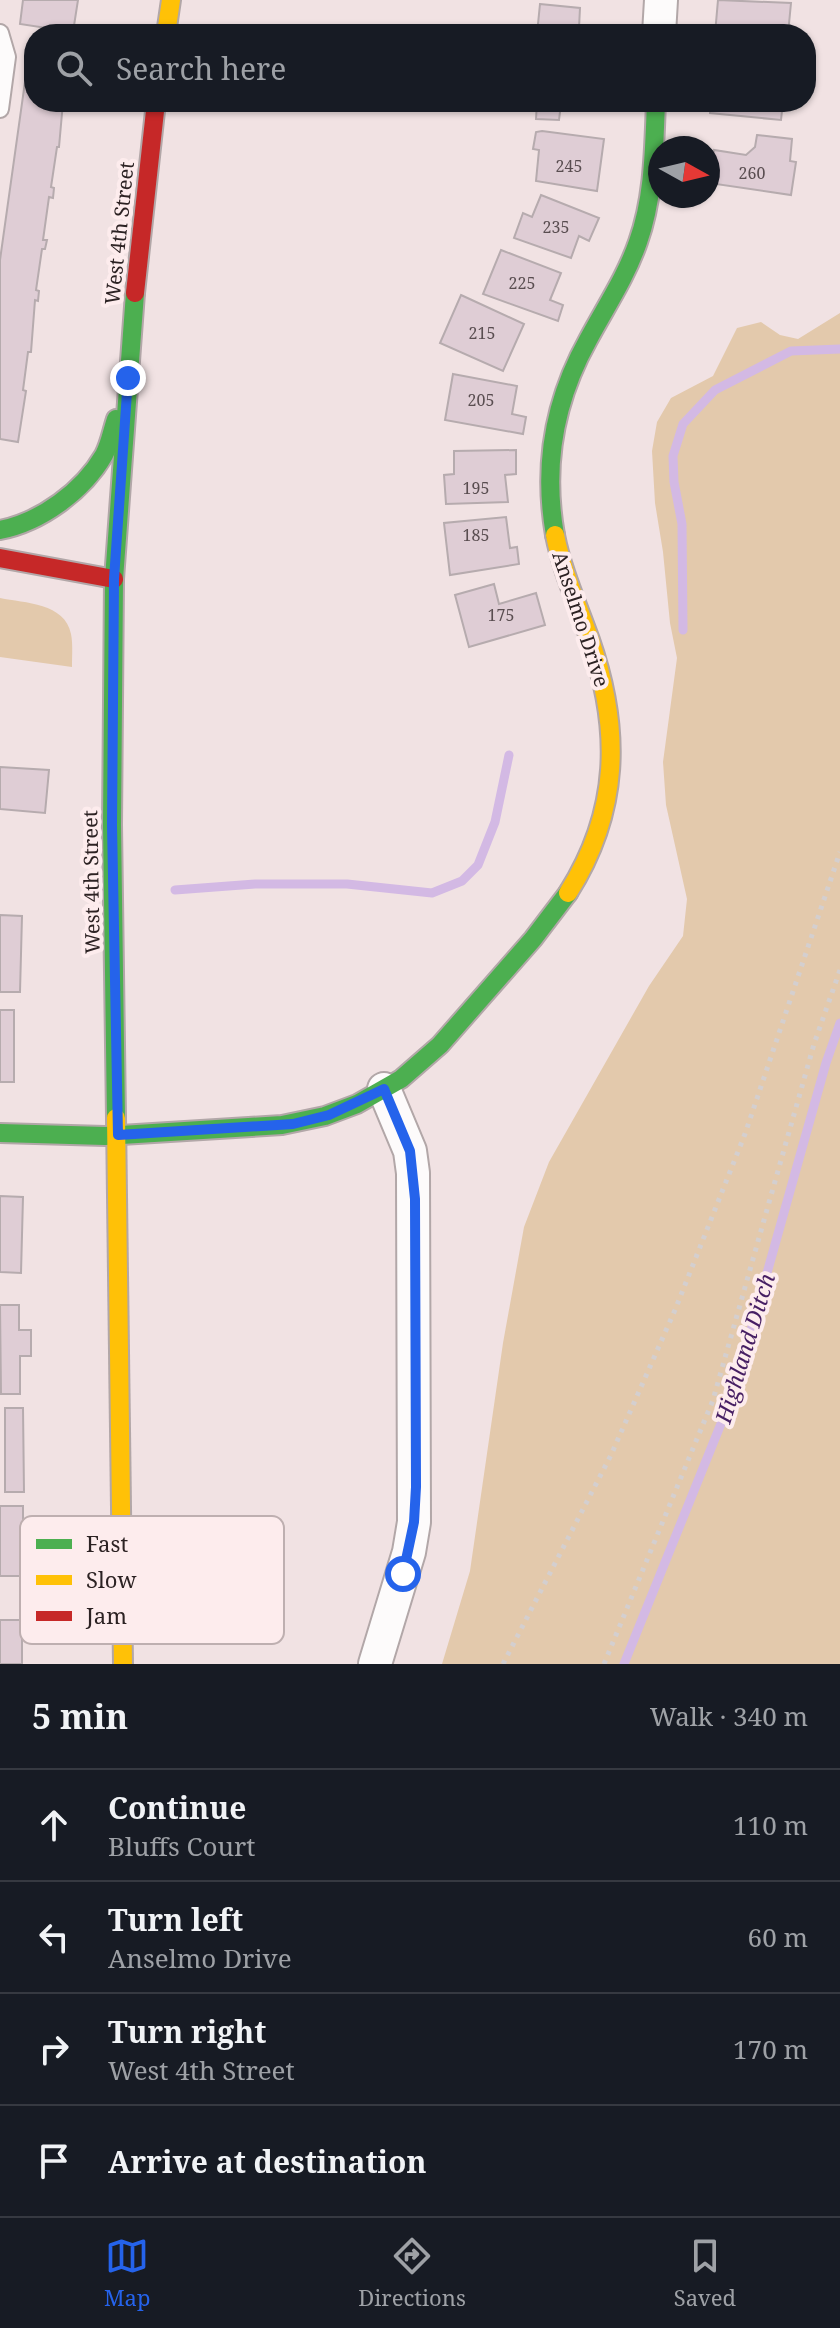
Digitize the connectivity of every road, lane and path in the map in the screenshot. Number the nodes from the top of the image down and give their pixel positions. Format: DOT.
graph roads {
  1 [pos="171,0"];
  2 [pos="661,0"];
  3 [pos="167,24"];
  4 [pos="660,24"];
  5 [pos="0,33"];
  6 [pos="0,109"];
  7 [pos="155,112"];
  8 [pos="655,112"];
  9 [pos="128,378"];
  10 [pos="0,530"];
  11 [pos="0,558"];
  12 [pos="114,579"];
  13 [pos="840,852"];
  14 [pos="840,970"];
  15 [pos="384,1089"];
  16 [pos="0,1133"];
  17 [pos="118,1135"];
  18 [pos="122,1516"];
  19 [pos="123,1644"];
  20 [pos="123,1664"];
  21 [pos="375,1664"];
  22 [pos="503,1664"];
  23 [pos="604,1664"];
  1 -- 3 [label="main road"];
  2 -- 4 [label="street"];
  5 -- 6 [label="lane"];
  7 -- 9 [label="main road, West 4th Street"];
  8 -- 15 [label="main road, Anselmo Drive"];
  9 -- 10 [label="main road"];
  9 -- 12 [label="main road, West 4th Street"];
  11 -- 12 [label="main road"];
  12 -- 17 [label="main road, West 4th Street"];
  13 -- 22 [label="path"];
  14 -- 23 [label="path"];
  15 -- 17 [label="main road, Anselmo Drive"];
  15 -- 21 [label="street"];
  16 -- 17 [label="main road, Anselmo Drive"];
  17 -- 18 [label="main road, West 4th Street"];
  19 -- 20 [label="main road, West 4th Street"];
}
